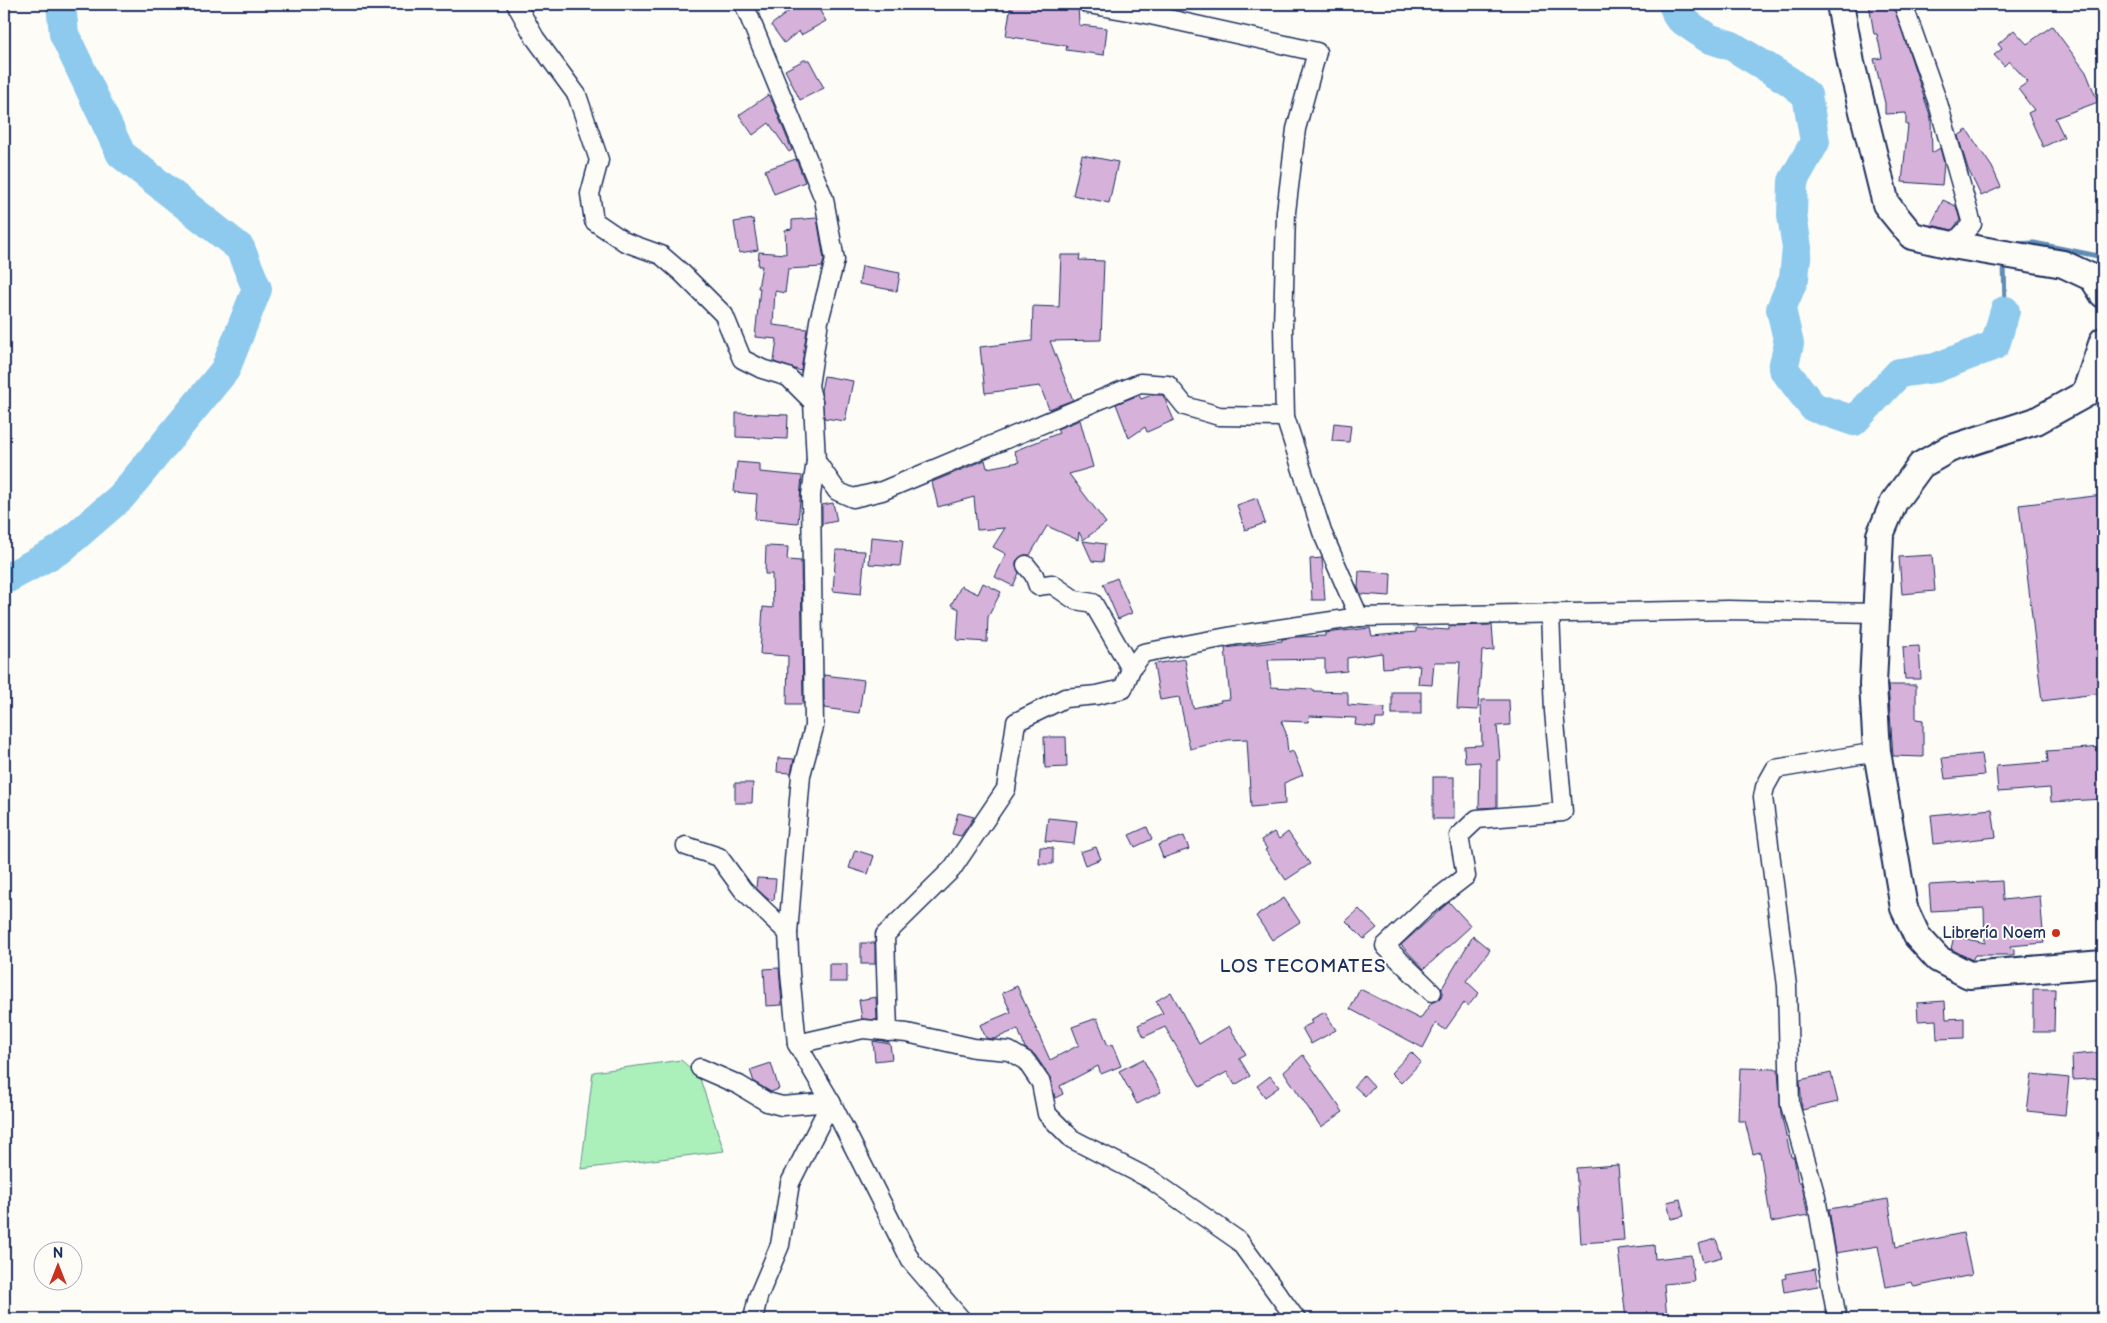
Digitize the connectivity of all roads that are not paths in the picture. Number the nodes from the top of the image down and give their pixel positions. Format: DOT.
graph roads {
  1 [pos="516,4"];
  2 [pos="744,4"];
  3 [pos="1088,4"];
  4 [pos="1840,4"];
  5 [pos="1903,4"];
  6 [pos="1964,247"];
  7 [pos="2103,294"];
  8 [pos="2103,341"];
  9 [pos="813,402"];
  10 [pos="1285,417"];
  11 [pos="816,460"];
  12 [pos="1026,565"];
  13 [pos="1550,613"];
  14 [pos="1876,613"];
  15 [pos="1359,617"];
  16 [pos="1130,669"];
  17 [pos="1877,752"];
  18 [pos="686,846"];
  19 [pos="788,933"];
  20 [pos="2103,964"];
  21 [pos="1432,992"];
  22 [pos="888,1032"];
  23 [pos="797,1044"];
  24 [pos="700,1068"];
  25 [pos="831,1102"];
  26 [pos="753,1319"];
  27 [pos="960,1319"];
  28 [pos="1296,1319"];
  29 [pos="1837,1319"];
  1 -- 9 [label="street"];
  2 -- 9 [label="street"];
  3 -- 10 [label="street"];
  4 -- 6 [label="main road"];
  5 -- 6 [label="street"];
  6 -- 7 [label="main road"];
  8 -- 14 [label="main road"];
  9 -- 11 [label="street"];
  10 -- 11 [label="street"];
  10 -- 15 [label="street"];
  11 -- 19 [label="street"];
  12 -- 16 [label="street"];
  13 -- 14 [label="street"];
  13 -- 15 [label="street"];
  13 -- 21 [label="street"];
  14 -- 17 [label="main road"];
  15 -- 16 [label="street"];
  16 -- 22 [label="street"];
  17 -- 20 [label="main road"];
  17 -- 29 [label="street"];
  18 -- 19 [label="street"];
  19 -- 23 [label="street"];
  22 -- 23 [label="street"];
  22 -- 28 [label="street"];
  23 -- 25 [label="street"];
  24 -- 25 [label="street"];
  25 -- 26 [label="street"];
  25 -- 27 [label="street"];
}
